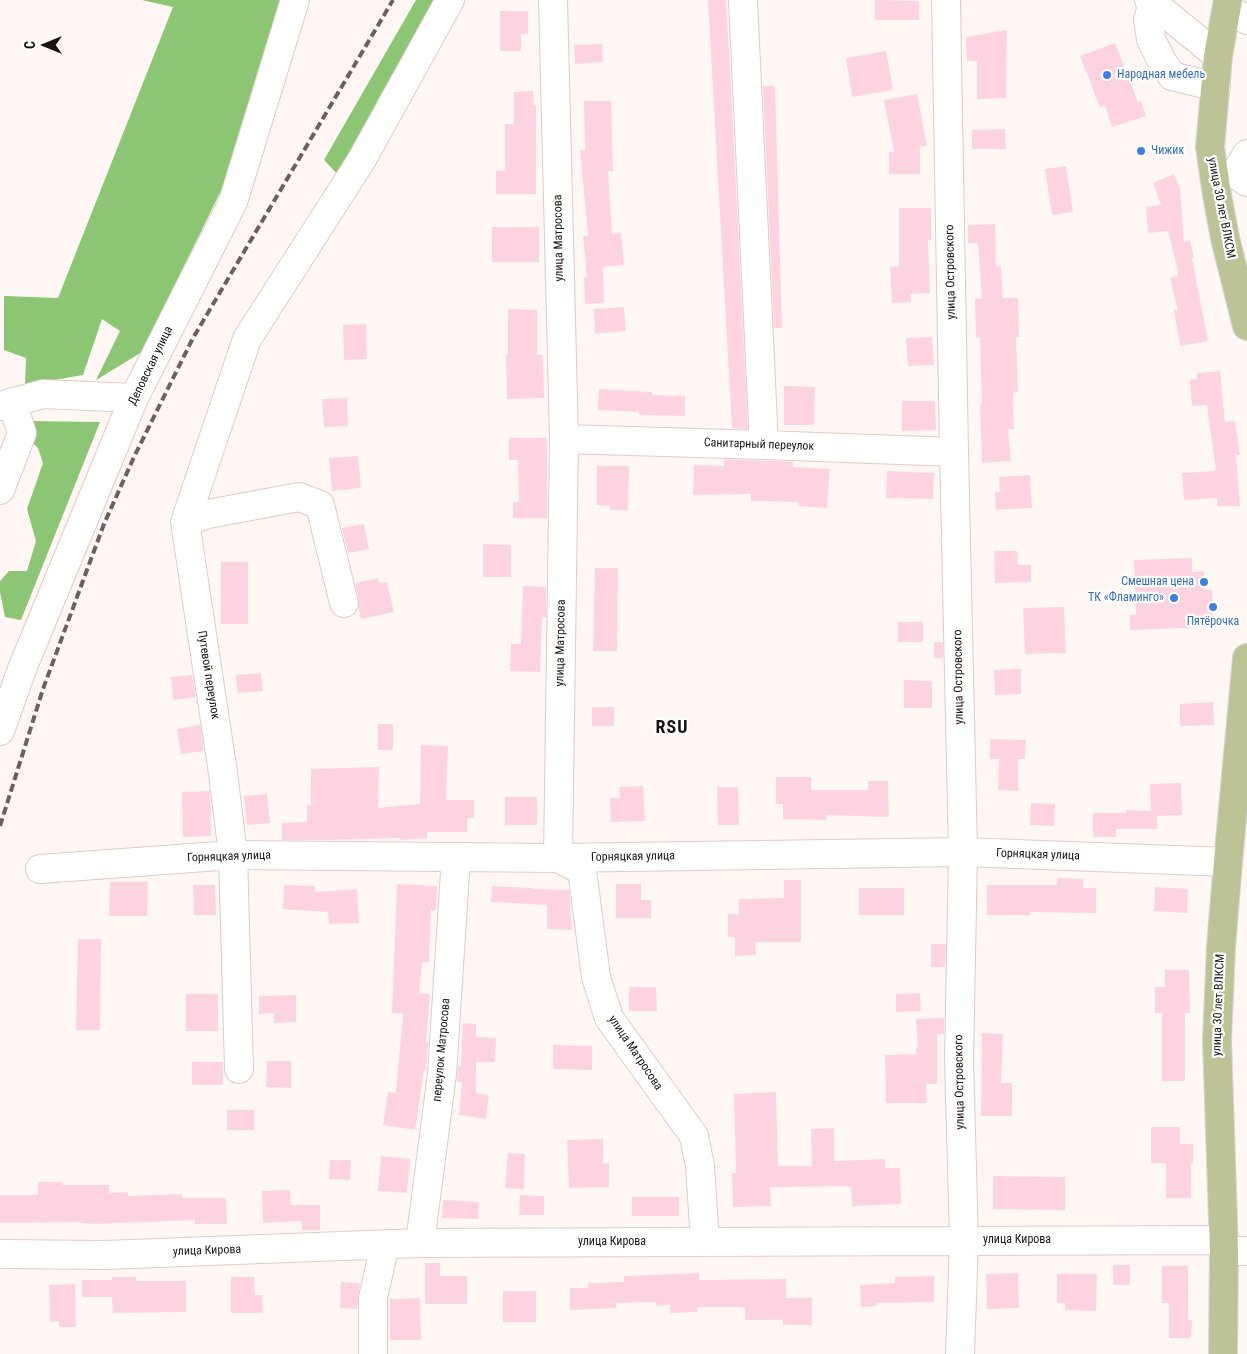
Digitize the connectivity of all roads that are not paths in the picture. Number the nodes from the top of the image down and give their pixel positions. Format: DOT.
graph roads {
  1 [pos="294,0"];
  2 [pos="450,0"];
  3 [pos="553,0"];
  4 [pos="743,0"];
  5 [pos="946,0"];
  6 [pos="1151,1"];
  7 [pos="1234,9"];
  8 [pos="1218,56"];
  9 [pos="1216,88"];
  10 [pos="1247,154"];
  11 [pos="1247,182"];
  12 [pos="1247,326"];
  13 [pos="134,398"];
  14 [pos="6,404"];
  15 [pos="564,439"];
  16 [pos="764,444"];
  17 [pos="954,452"];
  18 [pos="0,490"];
  19 [pos="185,522"];
  20 [pos="344,603"];
  21 [pos="1247,658"];
  22 [pos="11,668"];
  23 [pos="1245,699"];
  24 [pos="0,731"];
  25 [pos="964,852"];
  26 [pos="233,855"];
  27 [pos="456,857"];
  28 [pos="558,858"];
  29 [pos="1228,862"];
  30 [pos="40,868"];
  31 [pos="239,1068"];
  32 [pos="964,1240"];
  33 [pos="704,1242"];
  34 [pos="420,1243"];
  35 [pos="385,1244"];
  36 [pos="1231,1247"];
  37 [pos="0,1254"];
  38 [pos="373,1354"];
  39 [pos="960,1354"];
  40 [pos="1223,1354"];
  1 -- 13 [label="street, Деповская улица"];
  2 -- 19 [label="street"];
  3 -- 15 [label="street, улица Матросова"];
  4 -- 16 [label="street"];
  5 -- 17 [label="street, улица Островского"];
  6 -- 8 [label="street"];
  6 -- 9 [label="street"];
  7 -- 8 [label="main road, улица 30 лет ВЛКСМ"];
  8 -- 9 [label="main road, улица 30 лет ВЛКСМ"];
  9 -- 12 [label="main road, улица 30 лет ВЛКСМ"];
  10 -- 11 [label="street"];
  13 -- 14 [label="street"];
  13 -- 22 [label="street, Деповская улица"];
  14 -- 18 [label="street"];
  15 -- 16 [label="street, Санитарный переулок"];
  15 -- 28 [label="street, улица Матросова"];
  16 -- 17 [label="street, Санитарный переулок"];
  17 -- 25 [label="street, улица Островского"];
  19 -- 20 [label="street"];
  19 -- 26 [label="street, Путевой переулок"];
  21 -- 23 [label="main road, улица 30 лет ВЛКСМ"];
  22 -- 24 [label="street, Деповская улица"];
  23 -- 29 [label="main road, улица 30 лет ВЛКСМ"];
  25 -- 28 [label="street, Горняцкая улица"];
  25 -- 29 [label="street, Горняцкая улица"];
  25 -- 32 [label="street, улица Островского"];
  26 -- 27 [label="street, Горняцкая улица"];
  26 -- 30 [label="street, Горняцкая улица"];
  26 -- 31 [label="street, Путевой переулок"];
  27 -- 28 [label="street, Горняцкая улица"];
  27 -- 34 [label="street, переулок Матросова"];
  28 -- 33 [label="street, улица Матросова"];
  29 -- 36 [label="main road, улица 30 лет ВЛКСМ"];
  32 -- 33 [label="street, улица Кирова"];
  32 -- 36 [label="street, улица Кирова"];
  32 -- 39 [label="street, улица Островского"];
  33 -- 34 [label="street, улица Кирова"];
  34 -- 35 [label="street, улица Кирова"];
  35 -- 37 [label="street, улица Кирова"];
  35 -- 38 [label="street"];
  36 -- 40 [label="main road, улица 30 лет ВЛКСМ"];
}
